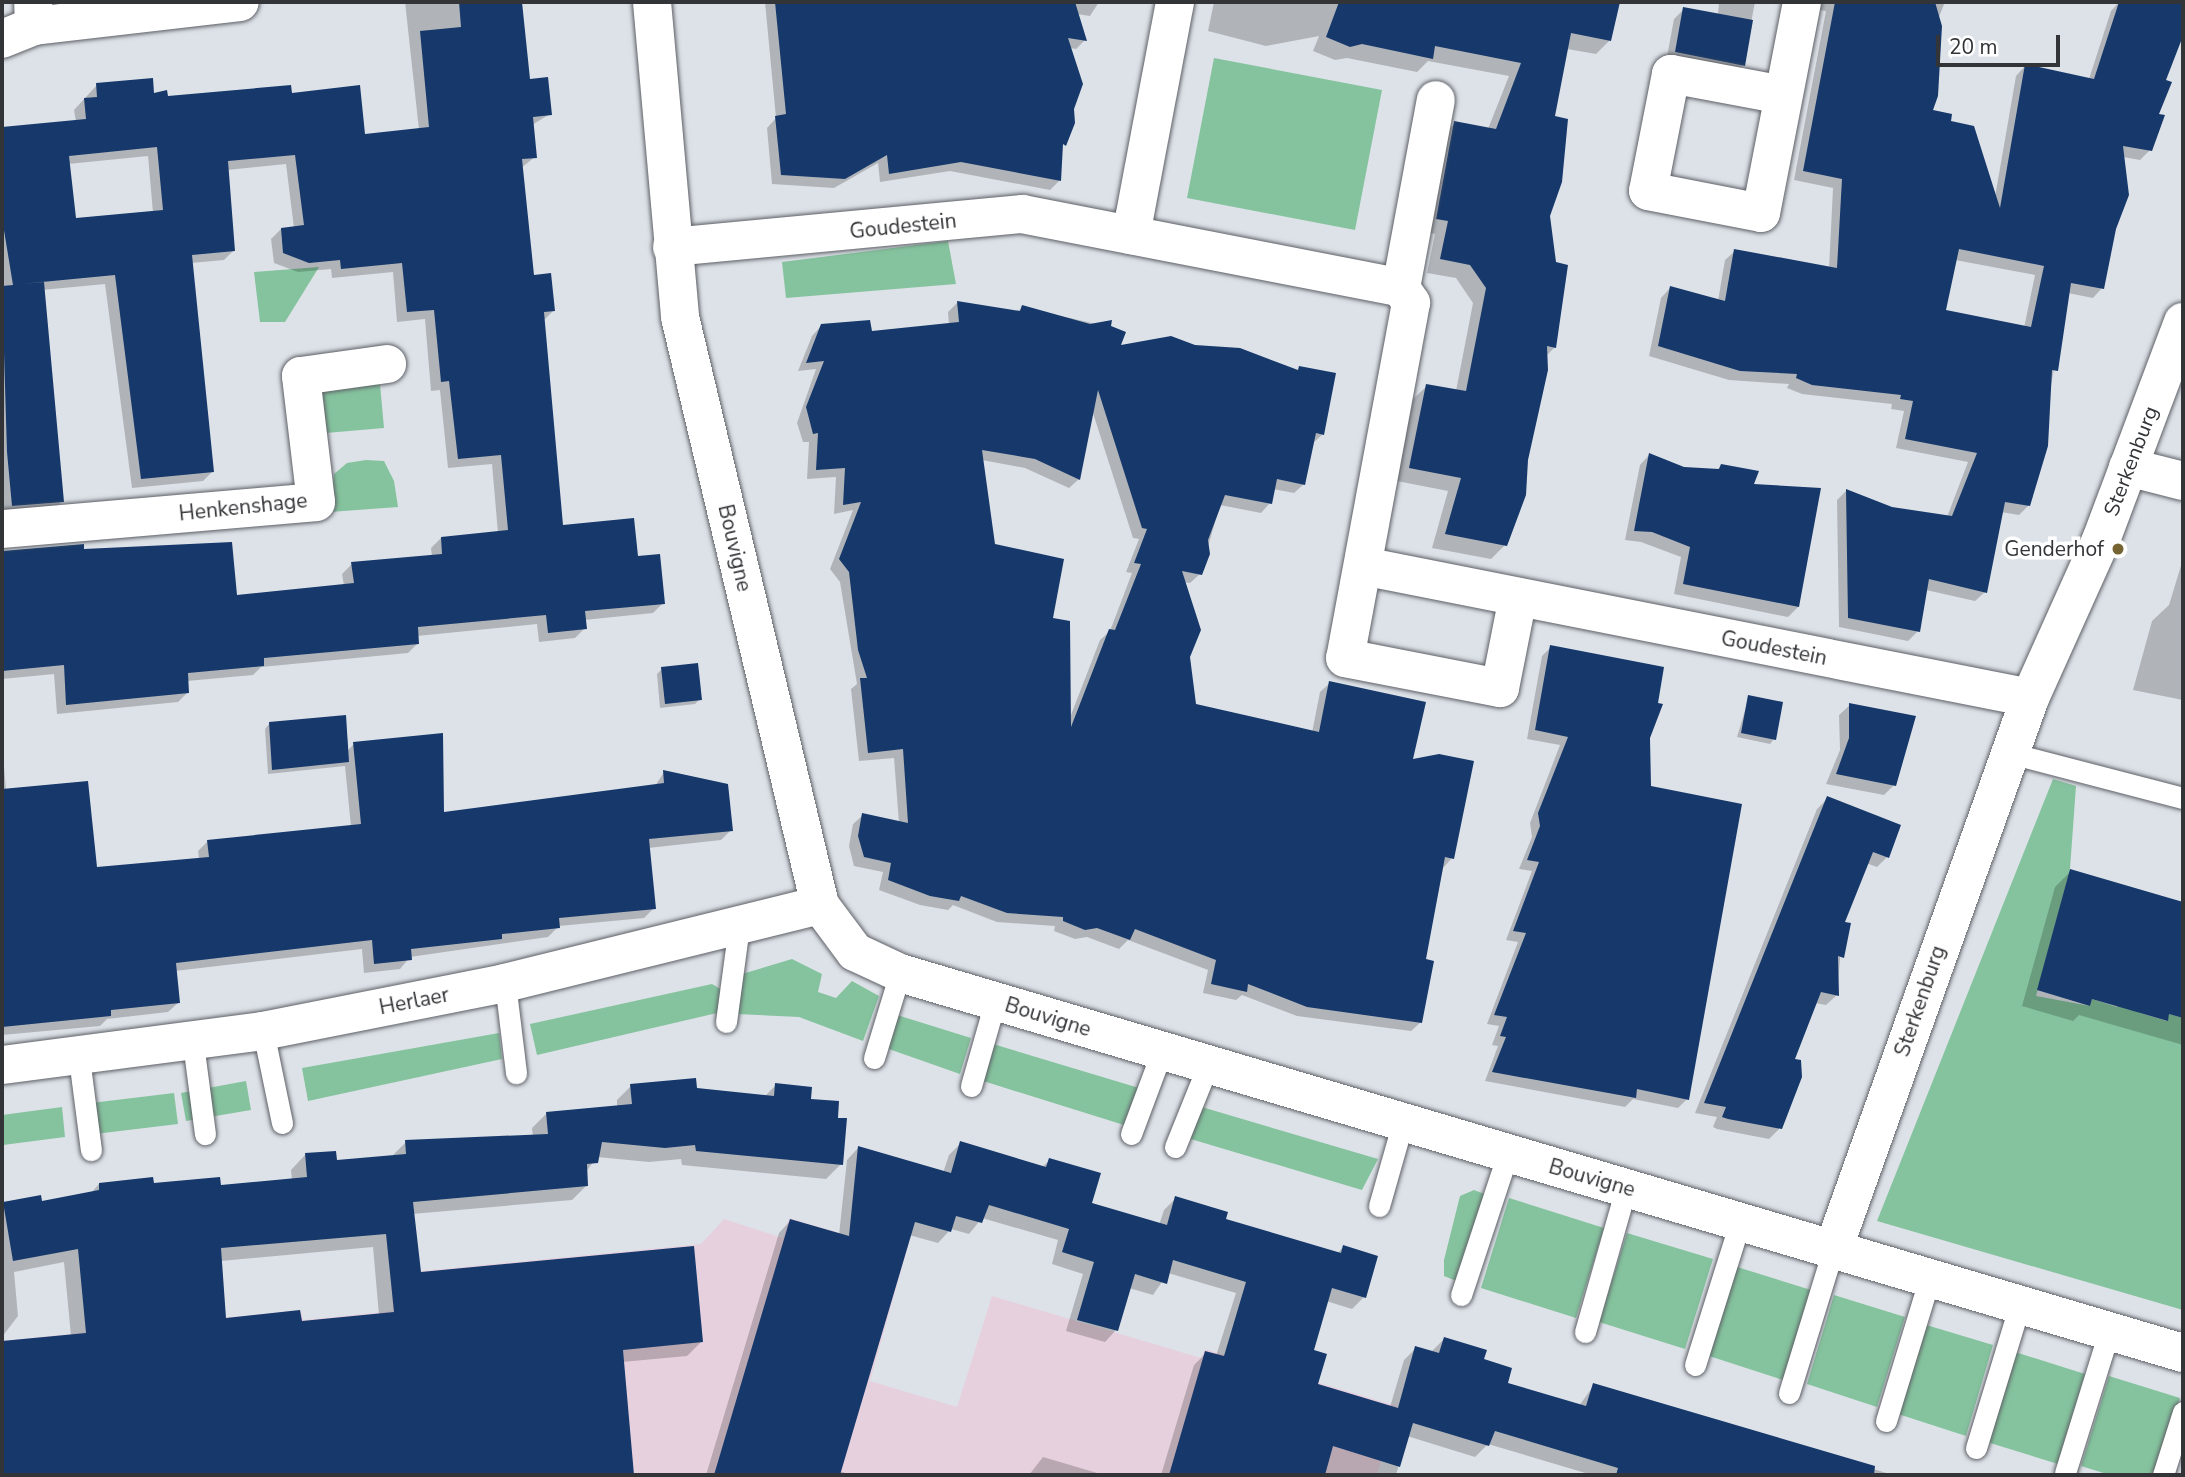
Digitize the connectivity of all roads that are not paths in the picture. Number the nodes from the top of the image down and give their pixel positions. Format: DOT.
graph roads {
  1 [pos="240,2"];
  2 [pos="652,2"];
  3 [pos="1175,2"];
  4 [pos="1802,2"];
  5 [pos="23,22"];
  6 [pos="1783,95"];
  7 [pos="1436,100"];
  8 [pos="1132,234"];
  9 [pos="672,247"];
  10 [pos="1401,288"];
  11 [pos="2183,322"];
  12 [pos="387,364"];
  13 [pos="2129,467"];
  14 [pos="2183,481"];
  15 [pos="2,529"];
  16 [pos="1363,566"];
  17 [pos="1518,597"];
  18 [pos="2030,698"];
  19 [pos="2010,753"];
  20 [pos="2183,798"];
  21 [pos="820,905"];
  22 [pos="739,926"];
  23 [pos="900,973"];
  24 [pos="505,983"];
  25 [pos="995,1002"];
  26 [pos="726,1022"];
  27 [pos="263,1031"];
  28 [pos="193,1042"];
  29 [pos="1162,1051"];
  30 [pos="79,1058"];
  31 [pos="874,1058"];
  32 [pos="2,1065"];
  33 [pos="1208,1065"];
  34 [pos="516,1073"];
  35 [pos="971,1086"];
  36 [pos="1403,1122"];
  37 [pos="282,1123"];
  38 [pos="205,1134"];
  39 [pos="1131,1134"];
  40 [pos="1175,1147"];
  41 [pos="91,1150"];
  42 [pos="1508,1153"];
  43 [pos="1626,1188"];
  44 [pos="1379,1206"];
  45 [pos="1740,1222"];
  46 [pos="1833,1250"];
  47 [pos="1929,1280"];
  48 [pos="1461,1296"];
  49 [pos="2019,1307"];
  50 [pos="1585,1332"];
  51 [pos="2109,1332"];
  52 [pos="2183,1353"];
  53 [pos="1695,1365"];
  54 [pos="1789,1393"];
  55 [pos="2183,1412"];
  56 [pos="1886,1421"];
  57 [pos="1976,1447"];
  58 [pos="2065,1474"];
  59 [pos="2163,1475"];
  1 -- 5 [label="street"];
  2 -- 9 [label="street, Bouvigne"];
  3 -- 8 [label="street"];
  4 -- 6 [label="street"];
  7 -- 10 [label="street"];
  8 -- 9 [label="street, Goudestein"];
  8 -- 10 [label="street, Goudestein"];
  9 -- 21 [label="street, Bouvigne"];
  10 -- 16 [label="street"];
  11 -- 13 [label="street, Sterkenburg"];
  12 -- 15 [label="street, Henkenshage"];
  13 -- 14 [label="street"];
  13 -- 18 [label="street, Sterkenburg"];
  16 -- 17 [label="street, Goudestein"];
  16 -- 17 [label="street"];
  17 -- 18 [label="street, Goudestein"];
  18 -- 19 [label="street, Sterkenburg"];
  19 -- 20 [label="lane"];
  19 -- 46 [label="street, Sterkenburg"];
  21 -- 22 [label="street, Herlaer"];
  21 -- 23 [label="street, Bouvigne"];
  22 -- 24 [label="street, Herlaer"];
  22 -- 26 [label="lane"];
  23 -- 25 [label="street, Bouvigne"];
  23 -- 31 [label="lane"];
  24 -- 27 [label="street, Herlaer"];
  24 -- 34 [label="lane"];
  25 -- 29 [label="street, Bouvigne"];
  25 -- 35 [label="lane"];
  27 -- 28 [label="street, Herlaer"];
  27 -- 37 [label="lane"];
  28 -- 30 [label="street, Herlaer"];
  28 -- 38 [label="lane"];
  29 -- 33 [label="street, Bouvigne"];
  29 -- 39 [label="lane"];
  30 -- 32 [label="street, Herlaer"];
  30 -- 41 [label="lane"];
  33 -- 36 [label="street, Bouvigne"];
  33 -- 40 [label="lane"];
  36 -- 42 [label="street, Bouvigne"];
  36 -- 44 [label="lane"];
  42 -- 43 [label="street, Bouvigne"];
  42 -- 48 [label="lane"];
  43 -- 45 [label="street, Bouvigne"];
  43 -- 50 [label="lane"];
  45 -- 46 [label="street, Bouvigne"];
  45 -- 53 [label="lane"];
  46 -- 47 [label="street, Bouvigne"];
  46 -- 54 [label="lane"];
  47 -- 49 [label="street, Bouvigne"];
  47 -- 56 [label="lane"];
  49 -- 51 [label="street, Bouvigne"];
  49 -- 57 [label="lane"];
  51 -- 52 [label="street, Bouvigne"];
  51 -- 58 [label="lane"];
  55 -- 59 [label="lane"];
}
